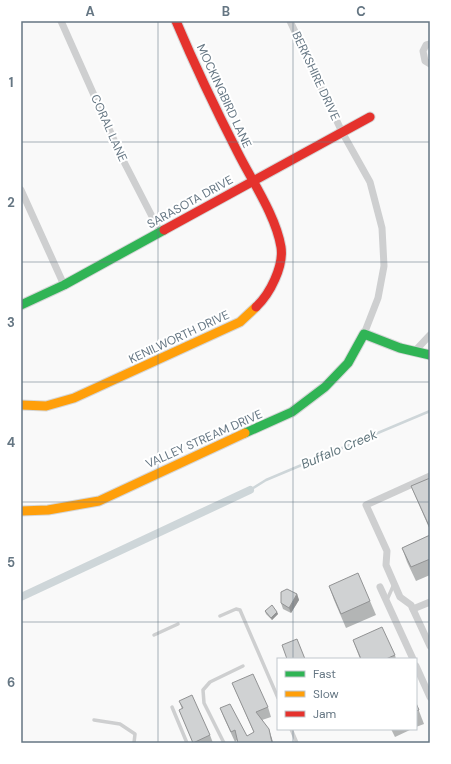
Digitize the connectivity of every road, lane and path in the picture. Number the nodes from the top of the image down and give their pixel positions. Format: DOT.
graph roads {
  1 [pos="61,21"];
  2 [pos="176,21"];
  3 [pos="290,21"];
  4 [pos="430,44"];
  5 [pos="430,64"];
  6 [pos="370,117"];
  7 [pos="342,132"];
  8 [pos="251,181"];
  9 [pos="21,190"];
  10 [pos="160,232"];
  11 [pos="64,286"];
  12 [pos="21,305"];
  13 [pos="364,334"];
  14 [pos="430,335"];
  15 [pos="414,352"];
  16 [pos="430,355"];
  17 [pos="21,405"];
  18 [pos="430,476"];
  19 [pos="21,511"];
  20 [pos="394,583"];
  21 [pos="380,587"];
  22 [pos="387,602"];
  23 [pos="430,602"];
  24 [pos="413,609"];
  25 [pos="220,616"];
  26 [pos="178,624"];
  27 [pos="154,635"];
  28 [pos="430,646"];
  29 [pos="413,658"];
  30 [pos="243,666"];
  31 [pos="417,668"];
  32 [pos="277,696"];
  33 [pos="430,697"];
  34 [pos="172,707"];
  35 [pos="94,720"];
  36 [pos="291,730"];
  37 [pos="134,743"];
  38 [pos="187,743"];
  39 [pos="224,743"];
  40 [pos="297,743"];
  1 -- 10 [label="street, CORAL LANE"];
  2 -- 8 [label="street, MOCKINGBIRD LANE"];
  3 -- 7 [label="street, BERKSHIRE DRIVE"];
  4 -- 5 [label="street"];
  6 -- 7 [label="street, SARASOTA DRIVE"];
  7 -- 8 [label="street, SARASOTA DRIVE"];
  7 -- 13 [label="street, VALLEY STREAM DRIVE"];
  8 -- 10 [label="street, SARASOTA DRIVE"];
  8 -- 17 [label="street, KENILWORTH DRIVE"];
  9 -- 11 [label="street"];
  10 -- 11 [label="street, SARASOTA DRIVE"];
  11 -- 12 [label="street, SARASOTA DRIVE"];
  13 -- 15 [label="street"];
  13 -- 19 [label="street, VALLEY STREAM DRIVE"];
  14 -- 15 [label="street"];
  15 -- 16 [label="street"];
  18 -- 20 [label="street"];
  20 -- 22 [label="lane"];
  20 -- 24 [label="street"];
  21 -- 22 [label="street"];
  22 -- 29 [label="street"];
  23 -- 24 [label="street"];
  24 -- 28 [label="street"];
  25 -- 32 [label="lane"];
  26 -- 27 [label="lane"];
  30 -- 39 [label="lane"];
  31 -- 33 [label="street"];
  34 -- 38 [label="lane"];
  35 -- 37 [label="lane"];
  36 -- 40 [label="lane"];
}
